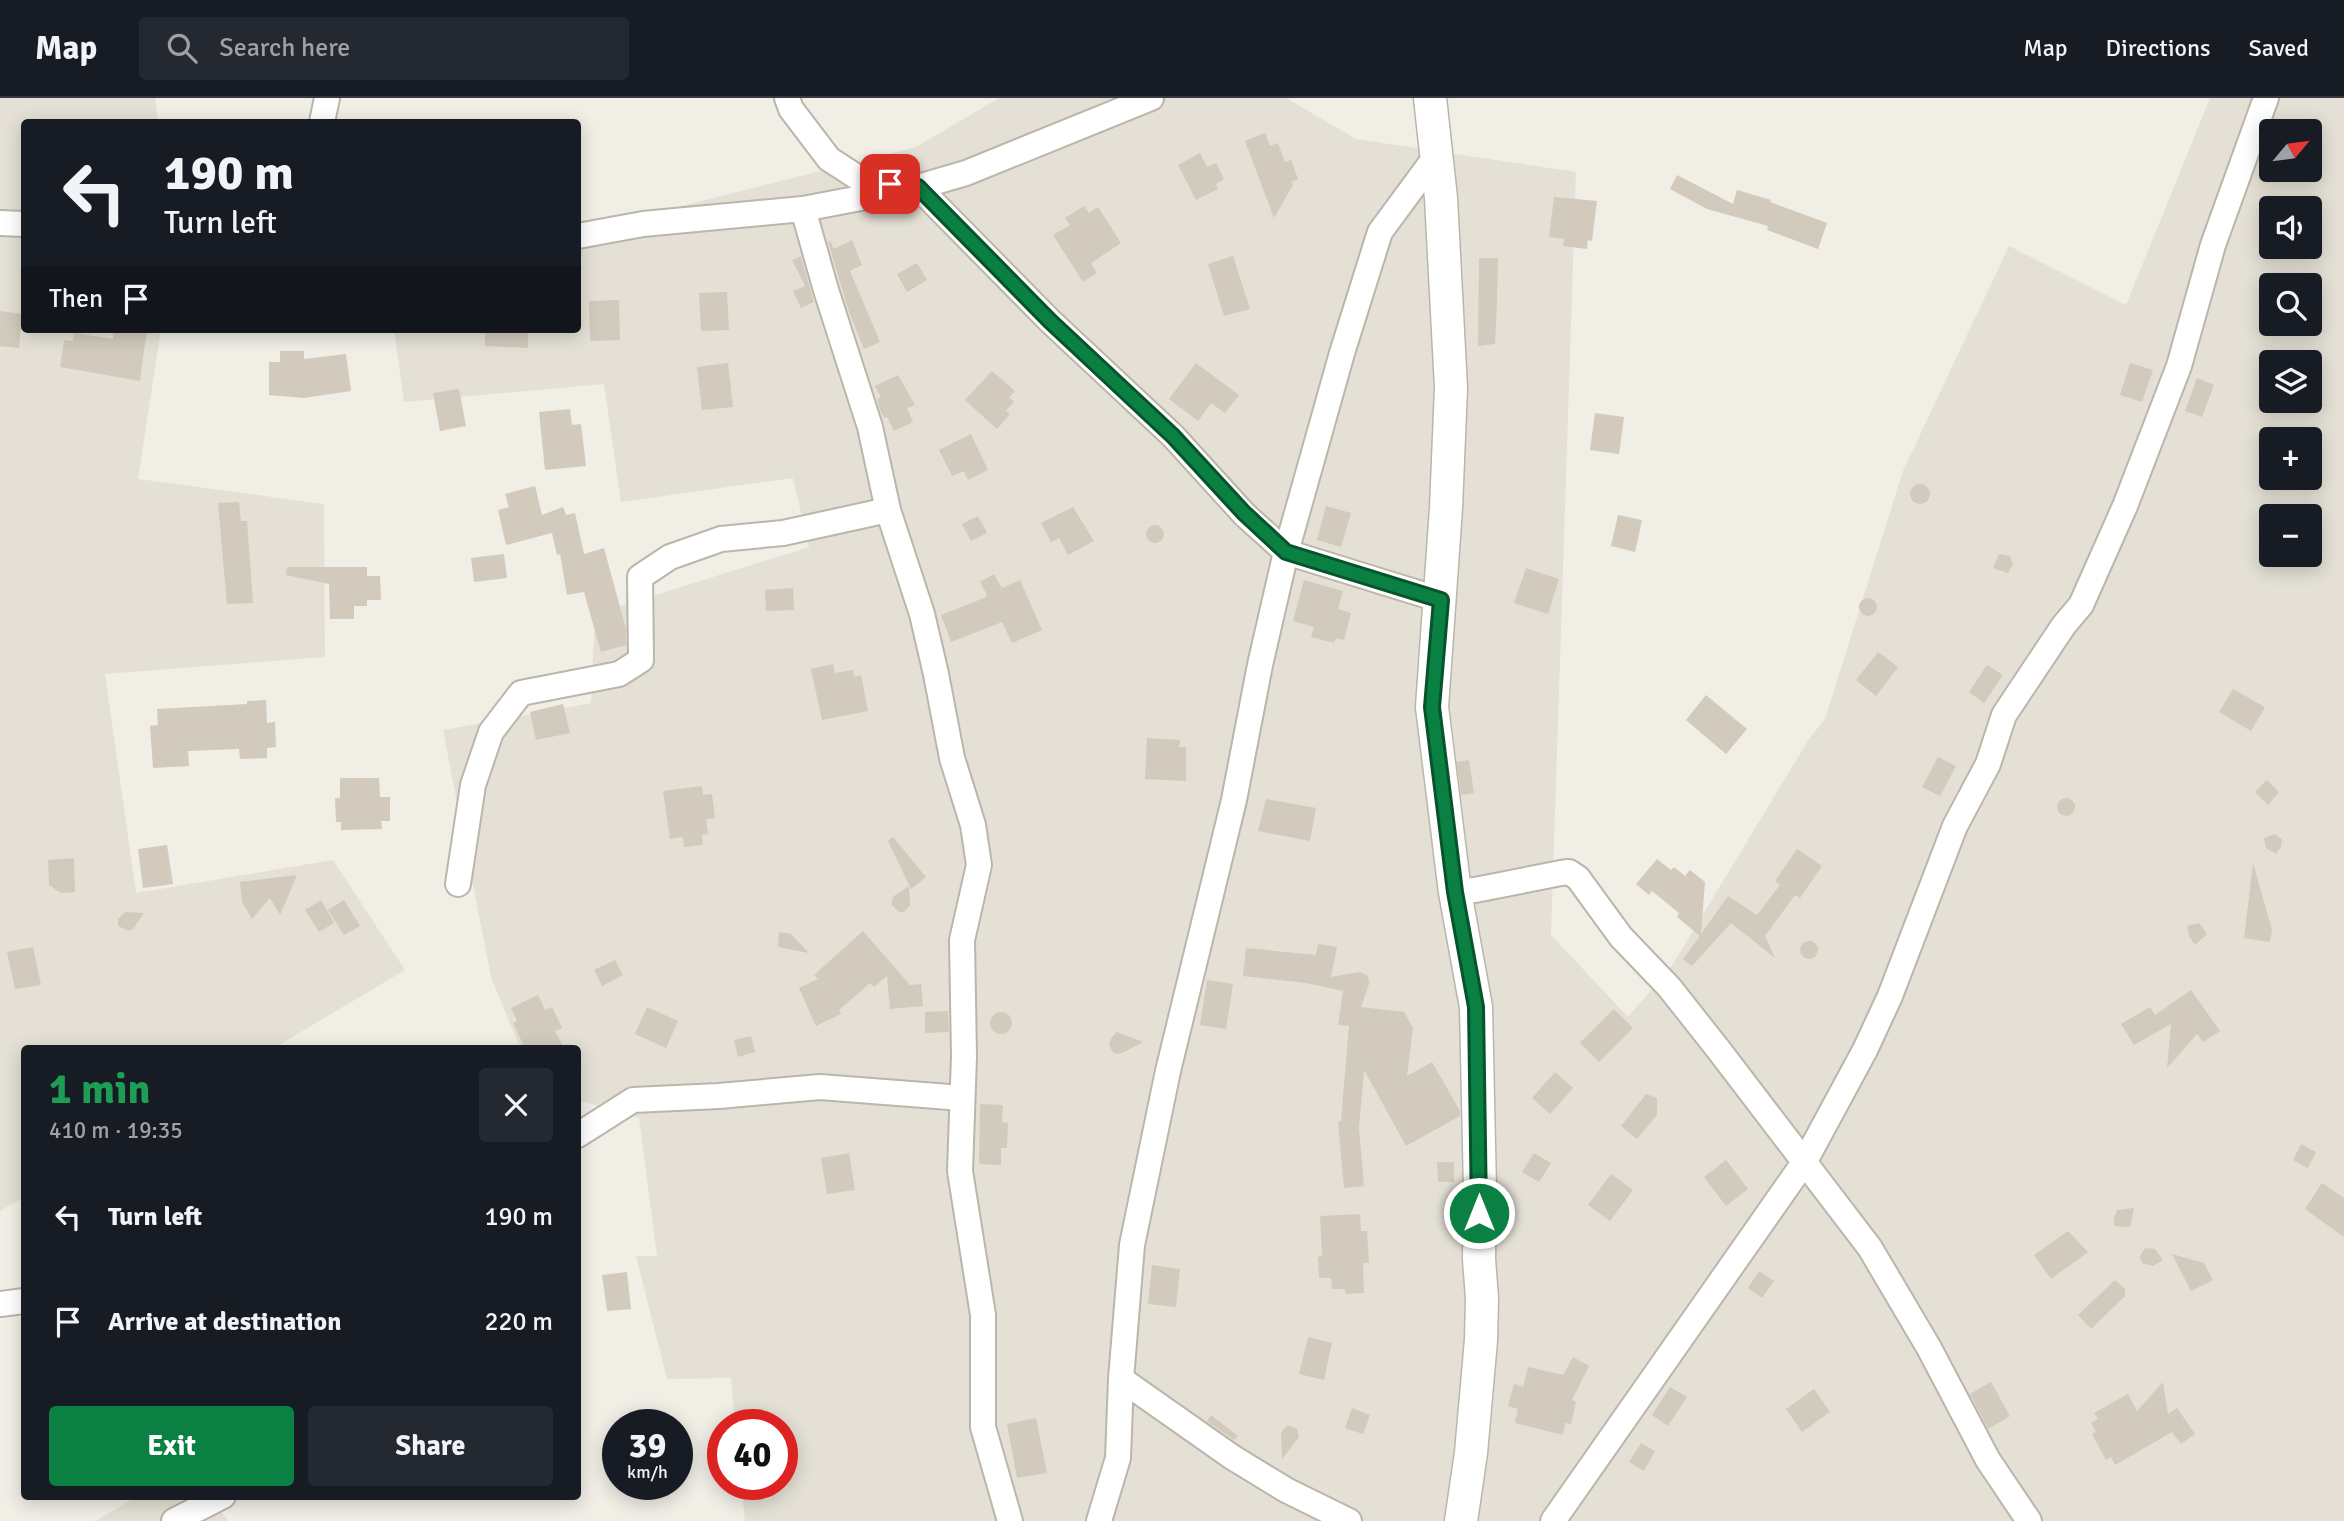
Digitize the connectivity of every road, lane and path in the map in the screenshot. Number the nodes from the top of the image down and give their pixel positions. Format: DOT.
graph roads {
  1 [pos="327,98"];
  2 [pos="787,98"];
  3 [pos="1151,98"];
  4 [pos="1430,98"];
  5 [pos="2266,98"];
  6 [pos="323,119"];
  7 [pos="1436,156"];
  8 [pos="918,187"];
  9 [pos="803,209"];
  10 [pos="0,223"];
  11 [pos="21,224"];
  12 [pos="581,235"];
  13 [pos="888,510"];
  14 [pos="1286,552"];
  15 [pos="1441,600"];
  16 [pos="458,884"];
  17 [pos="1455,892"];
  18 [pos="962,1098"];
  19 [pos="581,1133"];
  20 [pos="1805,1161"];
  21 [pos="21,1301"];
  22 [pos="0,1304"];
  23 [pos="1121,1379"];
  24 [pos="215,1500"];
  25 [pos="174,1521"];
  26 [pos="1010,1521"];
  27 [pos="1098,1521"];
  28 [pos="1349,1521"];
  29 [pos="1461,1521"];
  30 [pos="1553,1521"];
  31 [pos="2029,1521"];
  1 -- 6 [label="street"];
  2 -- 8 [label="street"];
  3 -- 8 [label="street"];
  4 -- 7 [label="street"];
  5 -- 20 [label="street"];
  7 -- 14 [label="street"];
  7 -- 15 [label="street"];
  8 -- 9 [label="street"];
  8 -- 14 [label="street"];
  9 -- 12 [label="street"];
  9 -- 13 [label="street"];
  10 -- 11 [label="street"];
  13 -- 16 [label="street"];
  13 -- 18 [label="street"];
  14 -- 15 [label="street"];
  14 -- 23 [label="street"];
  15 -- 17 [label="street"];
  17 -- 20 [label="street"];
  17 -- 29 [label="street"];
  18 -- 19 [label="street"];
  18 -- 26 [label="street"];
  20 -- 30 [label="street"];
  20 -- 31 [label="street"];
  21 -- 22 [label="street"];
  23 -- 27 [label="street"];
  23 -- 28 [label="street"];
  24 -- 25 [label="street"];
}
